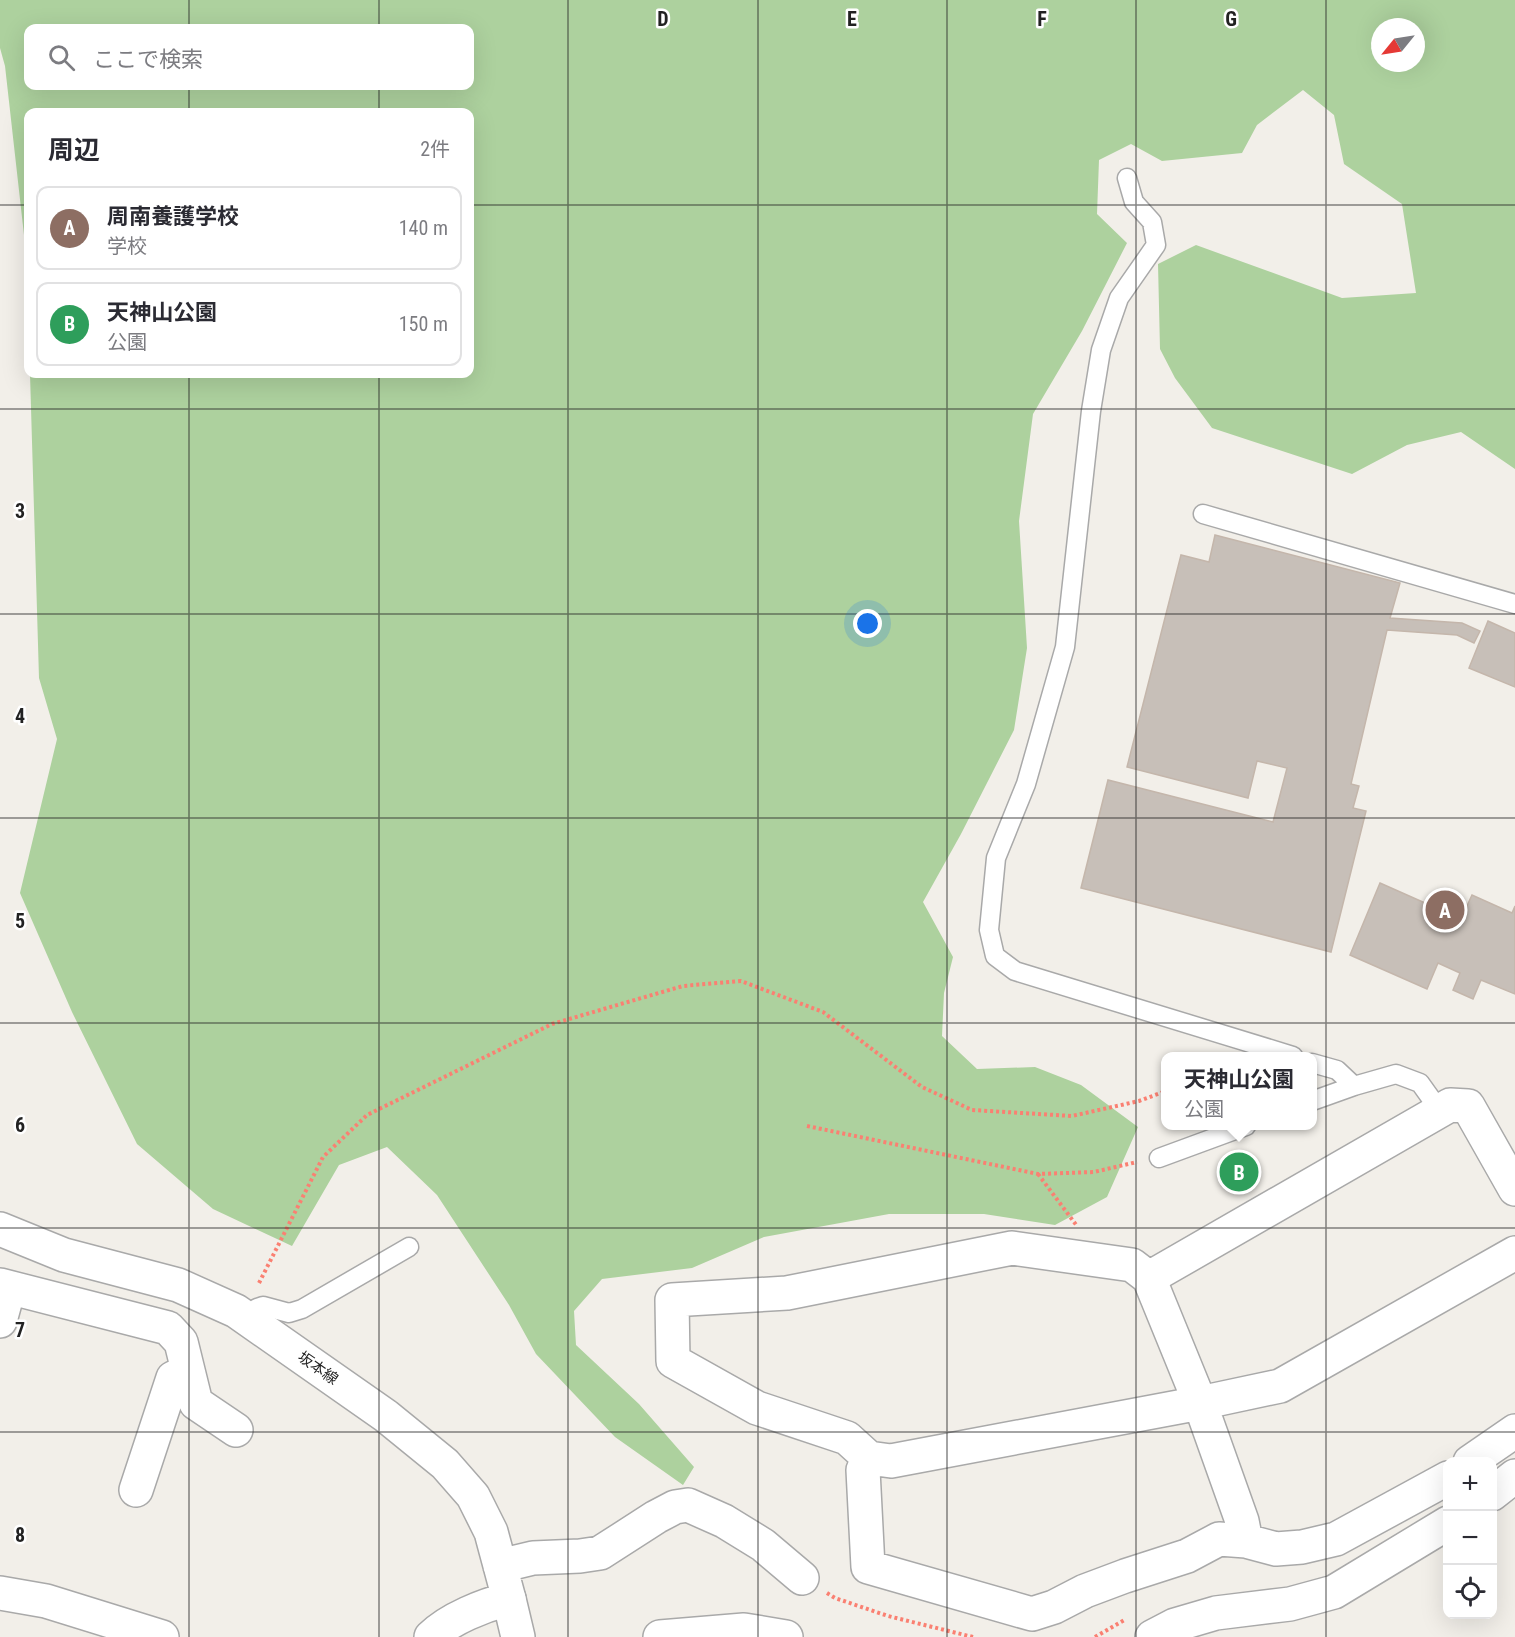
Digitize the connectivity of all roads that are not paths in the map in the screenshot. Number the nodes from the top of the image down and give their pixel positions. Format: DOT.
graph roads {
  1 [pos="1127,178"];
  2 [pos="1203,514"];
  3 [pos="1515,604"];
  4 [pos="1280,1052"];
  5 [pos="1317,1064"];
  6 [pos="1354,1086"];
  7 [pos="1317,1099"];
  8 [pos="1440,1111"];
  9 [pos="1233,1130"];
  10 [pos="1159,1158"];
  11 [pos="1515,1189"];
  12 [pos="0,1229"];
  13 [pos="409,1247"];
  14 [pos="1515,1253"];
  15 [pos="1149,1278"];
  16 [pos="5,1286"];
  17 [pos="242,1316"];
  18 [pos="0,1321"];
  19 [pos="188,1371"];
  20 [pos="1200,1403"];
  21 [pos="236,1430"];
  22 [pos="1515,1431"];
  23 [pos="1476,1457"];
  24 [pos="869,1458"];
  25 [pos="1515,1476"];
  26 [pos="1443,1481"];
  27 [pos="136,1490"];
  28 [pos="1497,1490"];
  29 [pos="1443,1526"];
  30 [pos="1246,1541"];
  31 [pos="500,1566"];
  32 [pos="802,1578"];
  33 [pos="0,1593"];
  34 [pos="509,1599"];
  35 [pos="162,1637"];
  36 [pos="431,1637"];
  37 [pos="518,1637"];
  38 [pos="660,1637"];
  39 [pos="786,1637"];
  40 [pos="1152,1637"];
  1 -- 4 [label="lane"];
  2 -- 3 [label="lane"];
  5 -- 6 [label="lane"];
  6 -- 7 [label="lane"];
  6 -- 8 [label="lane"];
  8 -- 11 [label="street"];
  8 -- 15 [label="street"];
  9 -- 10 [label="lane"];
  12 -- 17 [label="street, 坂本線"];
  13 -- 17 [label="lane"];
  14 -- 20 [label="street"];
  15 -- 20 [label="street"];
  15 -- 24 [label="street"];
  16 -- 18 [label="street"];
  16 -- 19 [label="street"];
  17 -- 31 [label="street, 坂本線"];
  19 -- 21 [label="street"];
  19 -- 27 [label="street"];
  20 -- 24 [label="street"];
  20 -- 30 [label="street"];
  22 -- 23 [label="street"];
  24 -- 30 [label="street"];
  25 -- 28 [label="street"];
  26 -- 30 [label="street"];
  29 -- 40 [label="street"];
  31 -- 32 [label="street"];
  31 -- 34 [label="street, 坂本線"];
  33 -- 35 [label="street"];
  34 -- 36 [label="street"];
  34 -- 37 [label="street, 坂本線"];
  38 -- 39 [label="street"];
}
